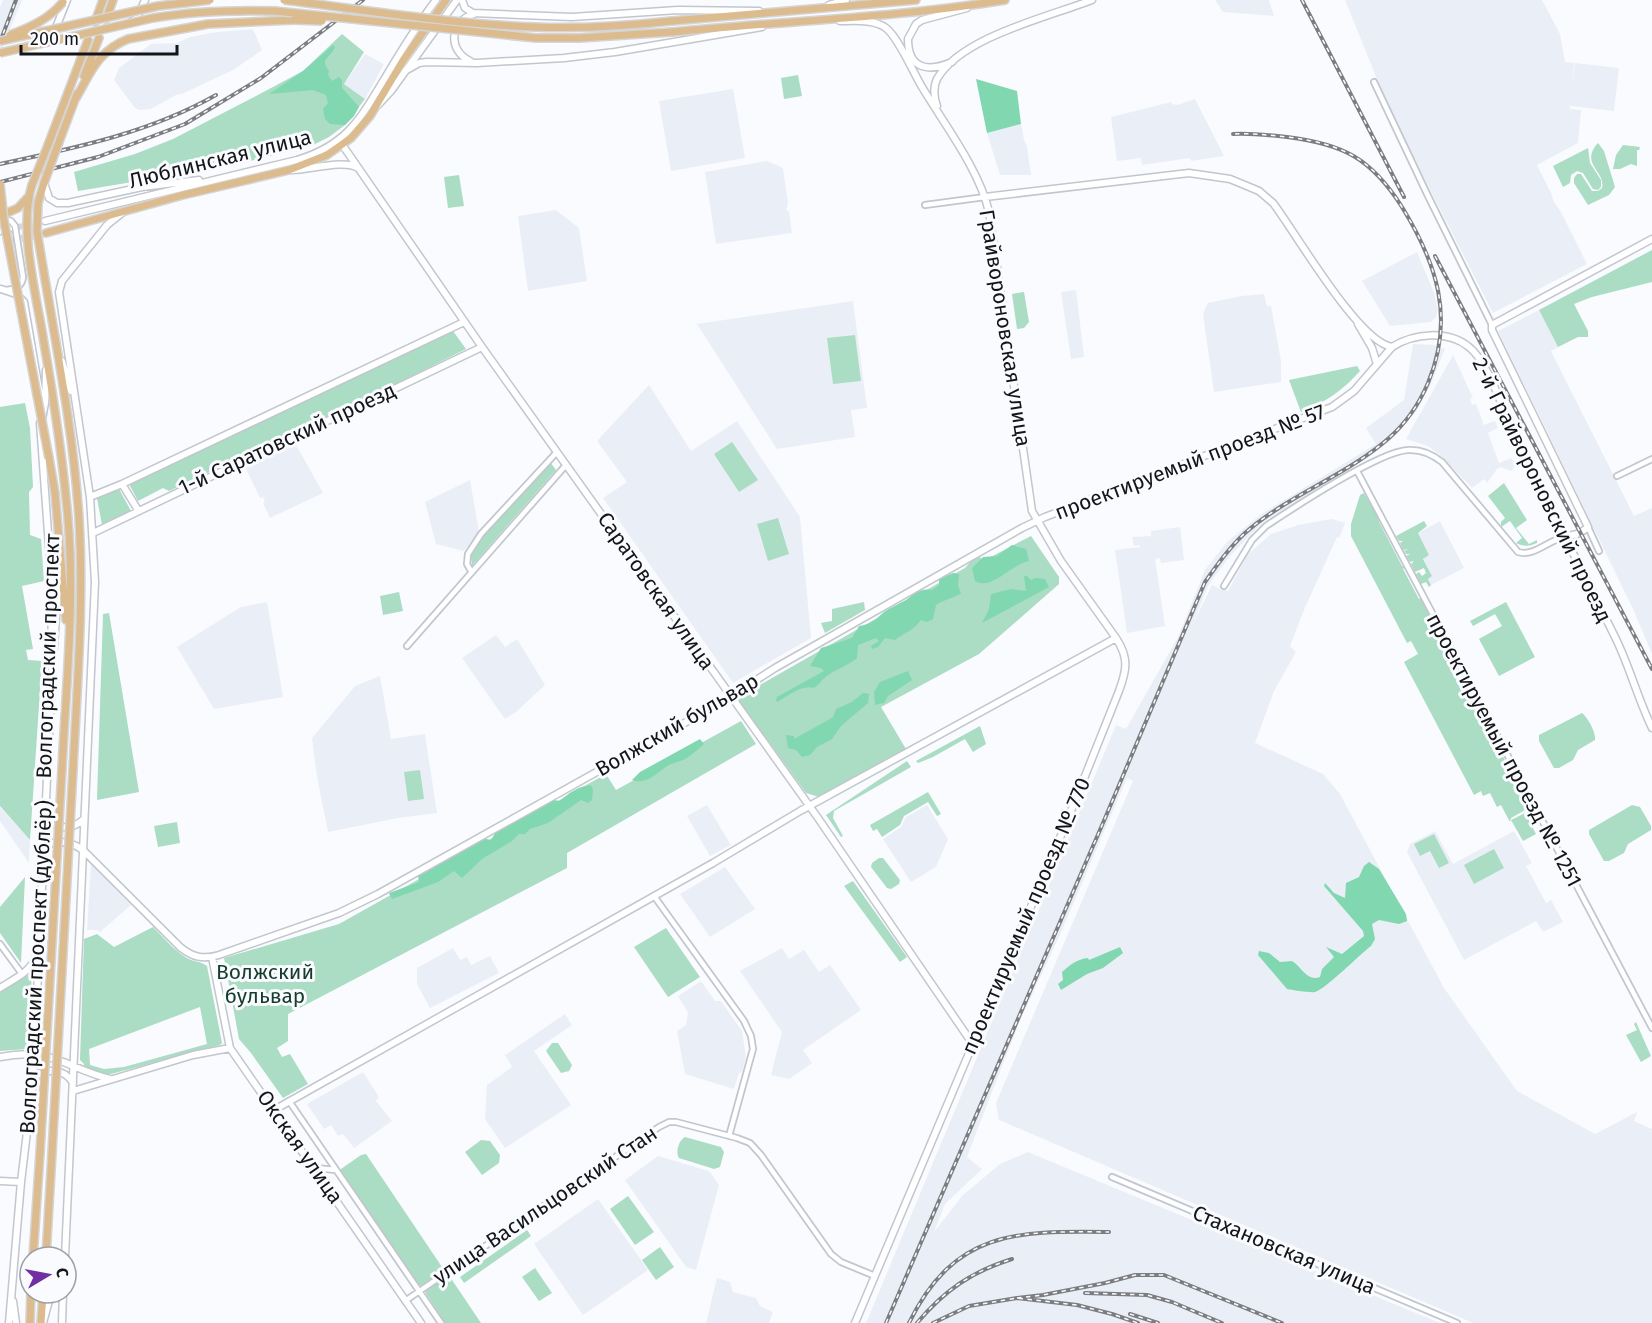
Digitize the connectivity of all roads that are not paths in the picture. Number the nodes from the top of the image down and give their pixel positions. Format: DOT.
graph roads {
  1 [pos="65,0"];
  2 [pos="103,0"];
  3 [pos="113,0"];
  4 [pos="145,0"];
  5 [pos="210,0"];
  6 [pos="284,0"];
  7 [pos="436,0"];
  8 [pos="446,0"];
  9 [pos="457,0"];
  10 [pos="462,0"];
  11 [pos="846,0"];
  12 [pos="916,0"];
  13 [pos="1005,0"];
  14 [pos="1092,0"];
  15 [pos="988,3"];
  16 [pos="822,8"];
  17 [pos="771,11"];
  18 [pos="478,13"];
  19 [pos="823,20"];
  20 [pos="364,21"];
  21 [pos="789,21"];
  22 [pos="0,40"];
  23 [pos="51,40"];
  24 [pos="0,52"];
  25 [pos="955,60"];
  26 [pos="477,63"];
  27 [pos="405,71"];
  28 [pos="1374,82"];
  29 [pos="76,98"];
  30 [pos="377,105"];
  31 [pos="938,110"];
  32 [pos="341,142"];
  33 [pos="289,170"];
  34 [pos="360,170"];
  35 [pos="218,179"];
  36 [pos="44,183"];
  37 [pos="0,184"];
  38 [pos="29,195"];
  39 [pos="985,198"];
  40 [pos="924,205"];
  41 [pos="125,211"];
  42 [pos="0,217"];
  43 [pos="45,221"];
  44 [pos="9,229"];
  45 [pos="0,231"];
  46 [pos="46,233"];
  47 [pos="1652,239"];
  48 [pos="11,241"];
  49 [pos="0,244"];
  50 [pos="3,289"];
  51 [pos="1351,314"];
  52 [pos="464,321"];
  53 [pos="1492,325"];
  54 [pos="54,336"];
  55 [pos="482,347"];
  56 [pos="1392,347"];
  57 [pos="46,351"];
  58 [pos="1377,364"];
  59 [pos="78,415"];
  60 [pos="40,430"];
  61 [pos="557,452"];
  62 [pos="1652,459"];
  63 [pos="566,465"];
  64 [pos="1357,471"];
  65 [pos="1617,477"];
  66 [pos="122,484"];
  67 [pos="90,497"];
  68 [pos="138,510"];
  69 [pos="1036,521"];
  70 [pos="1583,531"];
  71 [pos="93,533"];
  72 [pos="1564,537"];
  73 [pos="1599,551"];
  74 [pos="59,556"];
  75 [pos="471,571"];
  76 [pos="1224,586"];
  77 [pos="1116,638"];
  78 [pos="68,644"];
  79 [pos="408,646"];
  80 [pos="52,670"];
  81 [pos="730,696"];
  82 [pos="1652,728"];
  83 [pos="809,807"];
  84 [pos="44,815"];
  85 [pos="85,818"];
  86 [pos="43,848"];
  87 [pos="83,850"];
  88 [pos="654,896"];
  89 [pos="0,944"];
  90 [pos="39,947"];
  91 [pos="212,957"];
  92 [pos="22,974"];
  93 [pos="0,988"];
  94 [pos="1652,1028"];
  95 [pos="972,1043"];
  96 [pos="230,1048"];
  97 [pos="34,1053"];
  98 [pos="0,1057"];
  99 [pos="74,1065"];
  100 [pos="33,1079"];
  101 [pos="111,1079"];
  102 [pos="73,1088"];
  103 [pos="288,1101"];
  104 [pos="274,1110"];
  105 [pos="729,1136"];
  106 [pos="315,1168"];
  107 [pos="336,1170"];
  108 [pos="1112,1177"];
  109 [pos="0,1181"];
  110 [pos="21,1182"];
  111 [pos="34,1245"];
  112 [pos="47,1245"];
  113 [pos="65,1245"];
  114 [pos="875,1276"];
  115 [pos="12,1288"];
  116 [pos="419,1292"];
  117 [pos="405,1301"];
  118 [pos="31,1305"];
  119 [pos="43,1305"];
  120 [pos="47,1305"];
  121 [pos="63,1305"];
  122 [pos="9,1323"];
  123 [pos="16,1323"];
  124 [pos="30,1323"];
  125 [pos="42,1323"];
  126 [pos="62,1323"];
  127 [pos="421,1323"];
  128 [pos="441,1323"];
  129 [pos="855,1323"];
  130 [pos="1456,1323"];
  1 -- 22 [label="main road, bridge"];
  1 -- 23 [label="main road"];
  2 -- 38 [label="main road, Волгоградский проспект, bridge"];
  3 -- 29 [label="main road, Волгоградский проспект, bridge"];
  4 -- 23 [label="main road"];
  5 -- 22 [label="main road, bridge"];
  6 -- 17 [label="main road, bridge"];
  7 -- 32 [label="main road, Люблинская улица"];
  8 -- 30 [label="main road, Люблинская улица"];
  9 -- 27 [label="main road"];
  10 -- 18 [label="main road"];
  11 -- 16 [label="main road"];
  12 -- 16 [label="main road"];
  13 -- 15 [label="main road"];
  14 -- 25 [label="main road"];
  15 -- 19 [label="main road"];
  15 -- 25 [label="main road"];
  16 -- 17 [label="main road"];
  17 -- 18 [label="main road"];
  18 -- 26 [label="main road"];
  19 -- 21 [label="main road"];
  19 -- 31 [label="main road, Грайвороновская улица"];
  20 -- 21 [label="main road, bridge"];
  20 -- 24 [label="main road, bridge"];
  20 -- 29 [label="main road, bridge"];
  21 -- 26 [label="main road"];
  23 -- 24 [label="main road"];
  25 -- 31 [label="main road"];
  26 -- 27 [label="main road"];
  27 -- 30 [label="main road"];
  28 -- 53 [label="street"];
  29 -- 36 [label="main road, Волгоградский проспект, bridge"];
  30 -- 32 [label="main road, Люблинская улица"];
  31 -- 39 [label="main road, Грайвороновская улица"];
  32 -- 33 [label="main road, Люблинская улица"];
  32 -- 34 [label="main road, Саратовская улица"];
  32 -- 35 [label="main road, Люблинская улица"];
  33 -- 34 [label="main road"];
  33 -- 41 [label="main road, Люблинская улица"];
  34 -- 52 [label="main road, Саратовская улица"];
  35 -- 36 [label="main road"];
  35 -- 43 [label="main road, Люблинская улица"];
  36 -- 54 [label="main road, Волгоградский проспект"];
  37 -- 74 [label="main road, bridge"];
  38 -- 42 [label="main road"];
  38 -- 57 [label="main road, Волгоградский проспект"];
  39 -- 40 [label="street"];
  39 -- 51 [label="main road"];
  39 -- 69 [label="main road, Грайвороновская улица"];
  41 -- 46 [label="main road, Люблинская улица"];
  41 -- 59 [label="main road, Волгоградский проспект (дублёр)"];
  42 -- 50 [label="street"];
  44 -- 45 [label="main road"];
  47 -- 53 [label="main road"];
  48 -- 49 [label="main road"];
  50 -- 60 [label="main road, Волгоградский проспект (дублёр)"];
  51 -- 56 [label="main road"];
  51 -- 58 [label="main road"];
  52 -- 55 [label="main road, Саратовская улица"];
  52 -- 66 [label="main road, 1-й Саратовский проезд"];
  53 -- 70 [label="main road"];
  54 -- 59 [label="main road, Волгоградский проспект (дублёр)"];
  54 -- 112 [label="main road, Волгоградский проспект, bridge"];
  55 -- 61 [label="main road, Саратовская улица"];
  55 -- 68 [label="main road, 1-й Саратовский проезд"];
  56 -- 58 [label="main road, проектируемый проезд № 57"];
  56 -- 72 [label="main road, 2-й Грайвороновский проезд"];
  57 -- 60 [label="main road, Волгоградский проспект (дублёр)"];
  57 -- 78 [label="main road, Волгоградский проспект"];
  58 -- 69 [label="main road, проектируемый проезд № 57"];
  59 -- 67 [label="main road, Волгоградский проспект (дублёр)"];
  60 -- 80 [label="main road, Волгоградский проспект (дублёр)"];
  61 -- 63 [label="main road, Саратовская улица"];
  61 -- 75 [label="street"];
  62 -- 65 [label="street"];
  63 -- 75 [label="street"];
  63 -- 81 [label="main road, Саратовская улица"];
  64 -- 72 [label="street"];
  64 -- 76 [label="street"];
  64 -- 94 [label="street, проектируемый проезд № 1251"];
  66 -- 67 [label="main road, 1-й Саратовский проезд"];
  66 -- 68 [label="main road"];
  67 -- 71 [label="main road, Волгоградский проспект (дублёр)"];
  68 -- 71 [label="main road, 1-й Саратовский проезд"];
  69 -- 77 [label="main road, проектируемый проезд № 770"];
  69 -- 81 [label="main road, Волжский бульвар"];
  70 -- 72 [label="main road"];
  70 -- 73 [label="street"];
  71 -- 85 [label="main road, Волгоградский проспект (дублёр)"];
  72 -- 82 [label="main road, 2-й Грайвороновский проезд"];
  74 -- 78 [label="main road"];
  74 -- 80 [label="main road"];
  75 -- 79 [label="street"];
  77 -- 83 [label="main road"];
  77 -- 95 [label="main road, проектируемый проезд № 770"];
  78 -- 111 [label="main road, Волгоградский проспект, bridge"];
  80 -- 84 [label="main road, Волгоградский проспект (дублёр)"];
  81 -- 83 [label="main road, Саратовская улица"];
  81 -- 91 [label="main road, Волжский бульвар"];
  83 -- 88 [label="main road"];
  83 -- 95 [label="main road, Саратовская улица"];
  84 -- 85 [label="main road"];
  84 -- 86 [label="main road, Волгоградский проспект (дублёр)"];
  85 -- 87 [label="main road, Волгоградский проспект (дублёр)"];
  86 -- 87 [label="main road"];
  86 -- 90 [label="main road, Волгоградский проспект (дублёр)"];
  87 -- 91 [label="main road"];
  87 -- 99 [label="main road, Волгоградский проспект (дублёр)"];
  88 -- 103 [label="main road"];
  88 -- 105 [label="street"];
  89 -- 92 [label="street"];
  90 -- 92 [label="main road"];
  90 -- 97 [label="main road, Волгоградский проспект (дублёр)"];
  91 -- 96 [label="main road, Окская улица"];
  92 -- 93 [label="main road"];
  95 -- 114 [label="main road, проектируемый проезд № 770"];
  96 -- 101 [label="main road"];
  96 -- 104 [label="main road, Окская улица"];
  97 -- 98 [label="main road"];
  97 -- 99 [label="main road"];
  97 -- 100 [label="main road, Волгоградский проспект (дублёр)"];
  99 -- 101 [label="main road"];
  99 -- 102 [label="main road, Волгоградский проспект (дублёр)"];
  100 -- 102 [label="main road"];
  100 -- 110 [label="main road, Волгоградский проспект (дублёр)"];
  101 -- 102 [label="main road"];
  102 -- 113 [label="main road, Волгоградский проспект (дублёр)"];
  103 -- 104 [label="main road"];
  103 -- 107 [label="street"];
  104 -- 106 [label="main road, Окская улица"];
  105 -- 114 [label="street, улица Васильцовский Стан"];
  105 -- 116 [label="street, улица Васильцовский Стан"];
  106 -- 107 [label="street"];
  106 -- 117 [label="main road, Окская улица"];
  107 -- 116 [label="street"];
  108 -- 130 [label="street, Стахановская улица"];
  109 -- 110 [label="main road"];
  110 -- 115 [label="main road, Волгоградский проспект (дублёр)"];
  114 -- 129 [label="main road, проектируемый проезд № 770"];
  115 -- 122 [label="main road, Волгоградский проспект (дублёр)"];
  115 -- 123 [label="main road, Волгоградский проспект (дублёр)"];
  116 -- 117 [label="street, улица Васильцовский Стан"];
  116 -- 128 [label="street"];
  117 -- 127 [label="main road, Окская улица"];
  118 -- 124 [label="main road"];
  119 -- 125 [label="main road"];
  120 -- 125 [label="main road"];
  121 -- 126 [label="main road"];
}
